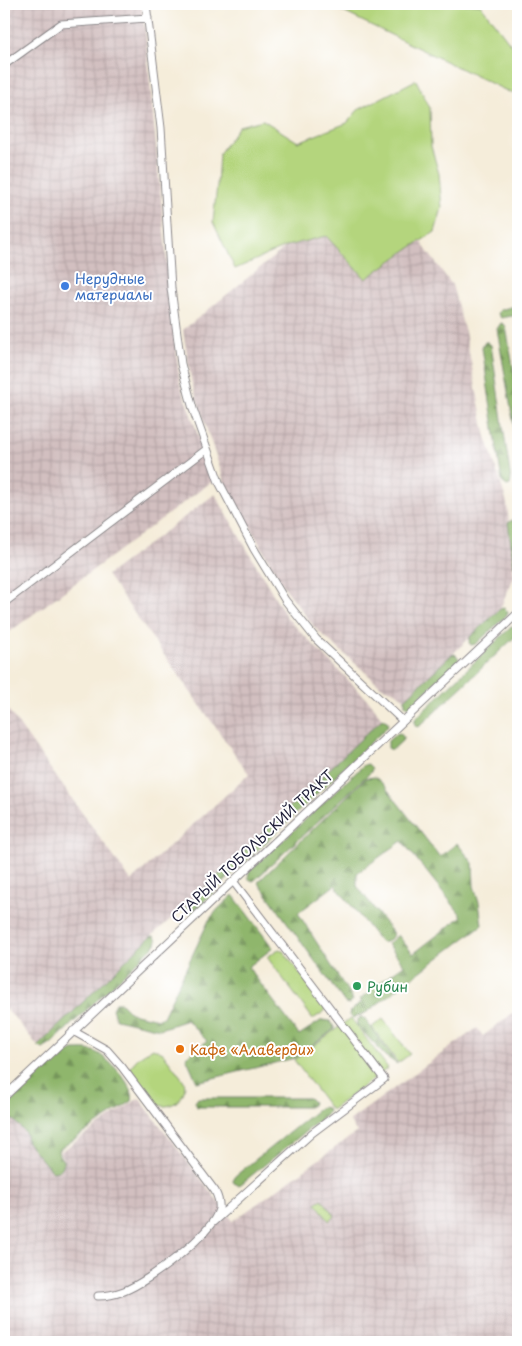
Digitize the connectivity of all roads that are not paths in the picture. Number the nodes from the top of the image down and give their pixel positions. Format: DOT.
graph roads {
  1 [pos="146,4"];
  2 [pos="148,18"];
  3 [pos="4,65"];
  4 [pos="207,449"];
  5 [pos="4,603"];
  6 [pos="518,613"];
  7 [pos="403,721"];
  8 [pos="233,881"];
  9 [pos="73,1031"];
  10 [pos="4,1097"];
  11 [pos="212,1223"];
  12 [pos="98,1296"];
  1 -- 2 [label="street"];
  2 -- 3 [label="street"];
  2 -- 4 [label="street"];
  4 -- 5 [label="street"];
  4 -- 7 [label="street"];
  6 -- 7 [label="street, СТАРЫЙ ТОБОЛЬСКИЙ ТРАКТ"];
  7 -- 8 [label="street, СТАРЫЙ ТОБОЛЬСКИЙ ТРАКТ"];
  8 -- 9 [label="street, СТАРЫЙ ТОБОЛЬСКИЙ ТРАКТ"];
  8 -- 11 [label="street"];
  9 -- 10 [label="street, СТАРЫЙ ТОБОЛЬСКИЙ ТРАКТ"];
  9 -- 11 [label="street"];
  11 -- 12 [label="street"];
}
